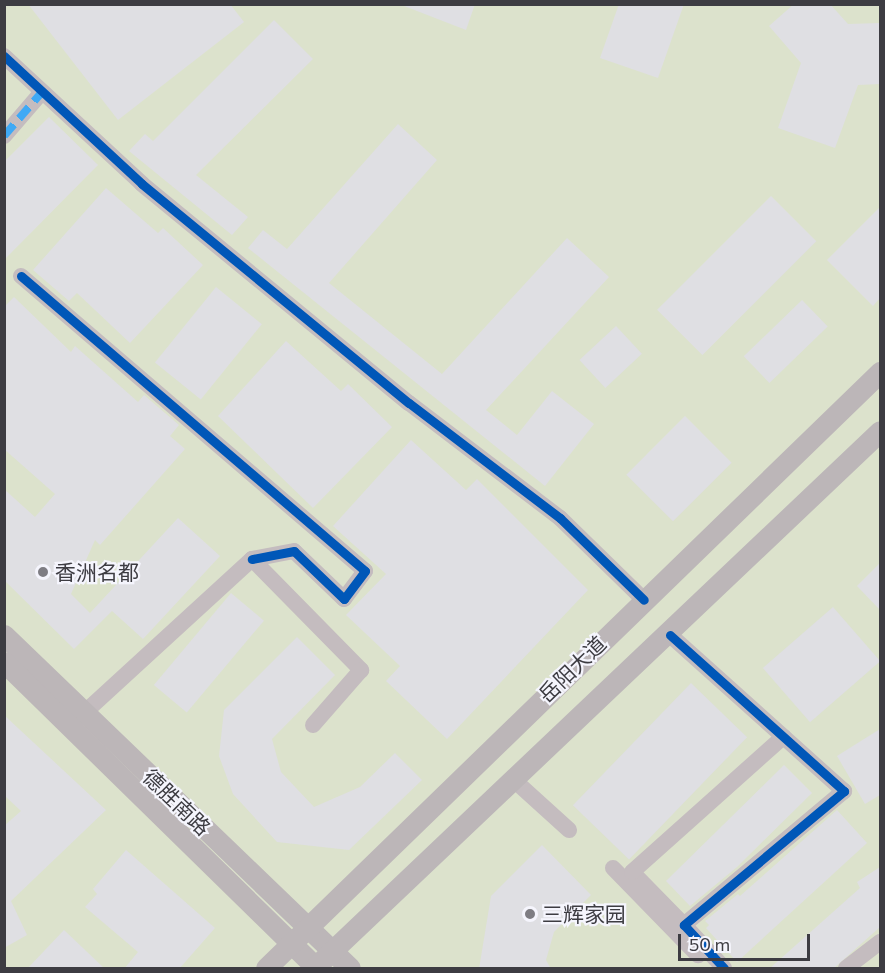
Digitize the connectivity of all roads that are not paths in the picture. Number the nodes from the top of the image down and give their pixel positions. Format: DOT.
graph roads {
  1 [pos="4,56"];
  2 [pos="42,92"];
  3 [pos="4,136"];
  4 [pos="21,276"];
  5 [pos="880,372"];
  6 [pos="880,430"];
  7 [pos="252,560"];
  8 [pos="644,600"];
  9 [pos="4,635"];
  10 [pos="670,635"];
  11 [pos="4,662"];
  12 [pos="84,713"];
  13 [pos="313,724"];
  14 [pos="783,737"];
  15 [pos="514,781"];
  16 [pos="569,831"];
  17 [pos="613,868"];
  18 [pos="684,925"];
  19 [pos="307,927"];
  20 [pos="880,942"];
  21 [pos="290,943"];
  22 [pos="332,951"];
  23 [pos="315,968"];
  24 [pos="266,969"];
  25 [pos="350,969"];
  26 [pos="711,969"];
  27 [pos="724,969"];
  28 [pos="846,969"];
  1 -- 2 [label="street"];
  2 -- 3 [label="street"];
  2 -- 8 [label="street"];
  4 -- 7 [label="street"];
  5 -- 8 [label="main road, 岳阳大道"];
  6 -- 10 [label="main road, 岳阳大道"];
  7 -- 12 [label="street"];
  7 -- 13 [label="street"];
  8 -- 19 [label="main road, 岳阳大道"];
  9 -- 12 [label="main road, 德胜南路"];
  10 -- 14 [label="street"];
  10 -- 15 [label="main road, 岳阳大道"];
  11 -- 21 [label="main road, 德胜南路"];
  12 -- 19 [label="main road, 德胜南路"];
  14 -- 18 [label="street"];
  14 -- 18 [label="street"];
  15 -- 16 [label="street"];
  15 -- 22 [label="main road, 岳阳大道"];
  17 -- 26 [label="street"];
  18 -- 27 [label="street"];
  19 -- 21 [label="main road, 岳阳大道"];
  19 -- 22 [label="main road, 德胜南路"];
  20 -- 28 [label="street"];
  21 -- 23 [label="main road, 德胜南路"];
  21 -- 24 [label="main road, 岳阳大道"];
  22 -- 23 [label="main road, 岳阳大道"];
  22 -- 25 [label="main road, 德胜南路"];
}
